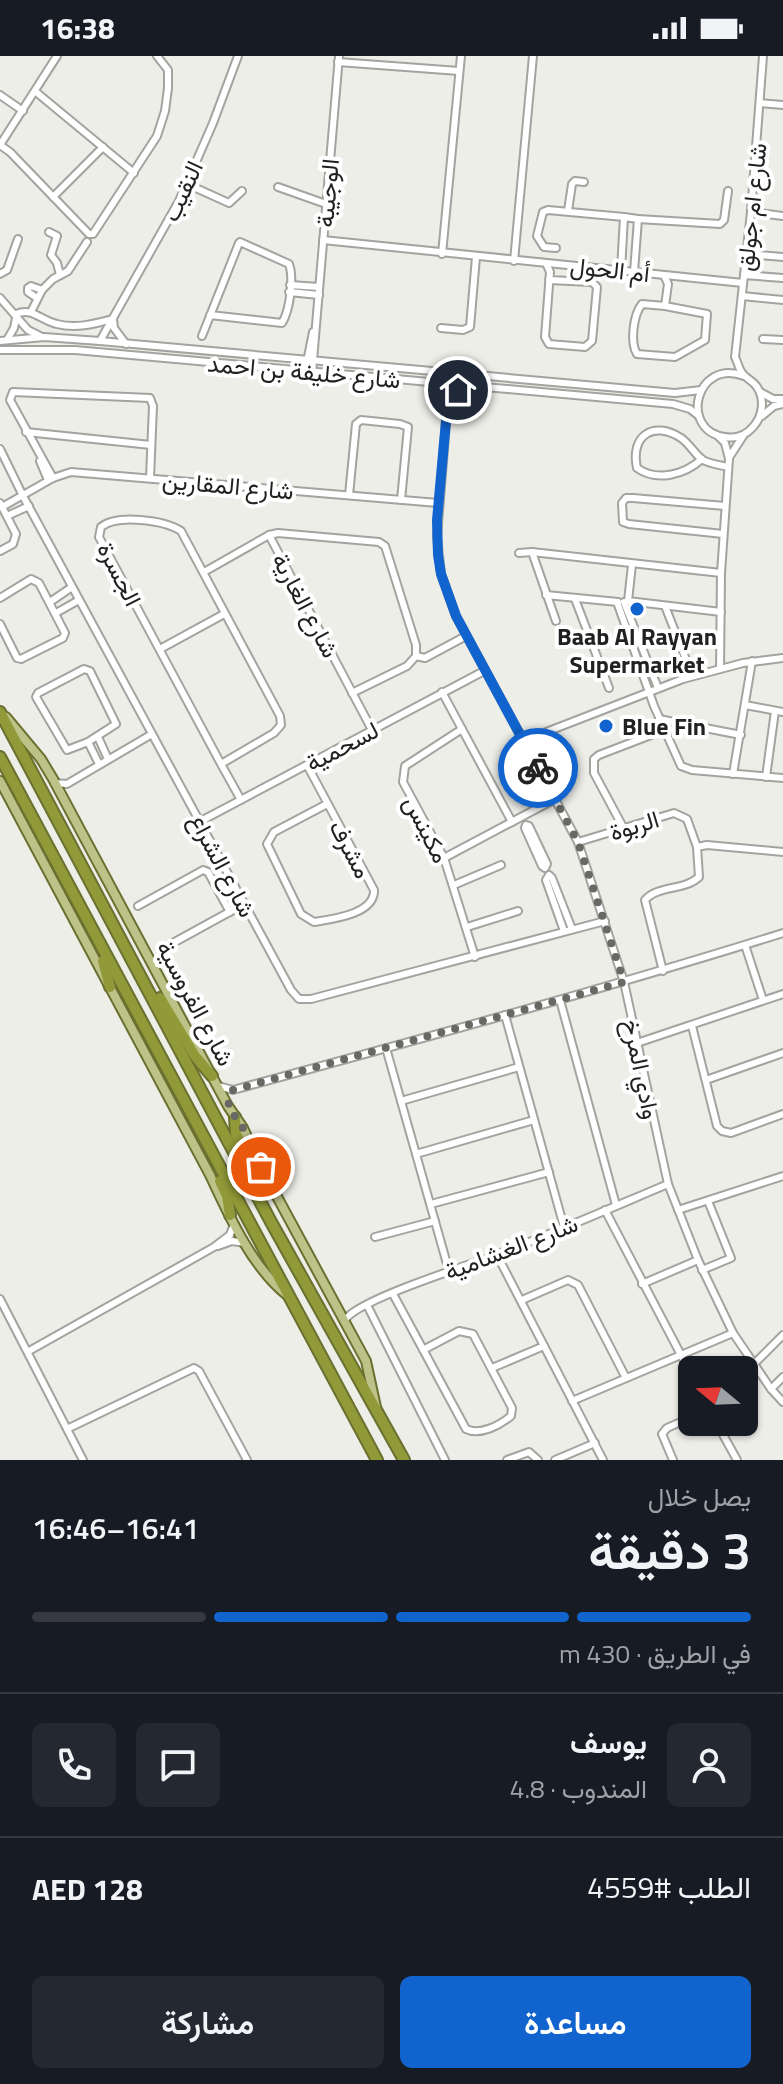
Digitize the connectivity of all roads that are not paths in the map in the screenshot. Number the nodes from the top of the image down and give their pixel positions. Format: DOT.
graph roads {
  1 [pos="57,56"];
  2 [pos="157,56"];
  3 [pos="238,56"];
  4 [pos="461,56"];
  5 [pos="533,56"];
  6 [pos="763,56"];
  7 [pos="339,59"];
  8 [pos="459,71"];
  9 [pos="36,92"];
  10 [pos="0,95"];
  11 [pos="760,103"];
  12 [pos="783,105"];
  13 [pos="23,111"];
  14 [pos="0,145"];
  15 [pos="103,147"];
  16 [pos="134,173"];
  17 [pos="584,182"];
  18 [pos="187,184"];
  19 [pos="278,187"];
  20 [pos="242,191"];
  21 [pos="728,191"];
  22 [pos="53,197"];
  23 [pos="326,204"];
  24 [pos="568,211"];
  25 [pos="751,212"];
  26 [pos="783,216"];
  27 [pos="624,217"];
  28 [pos="638,219"];
  29 [pos="49,232"];
  30 [pos="18,239"];
  31 [pos="323,240"];
  32 [pos="87,242"];
  33 [pos="556,248"];
  34 [pos="442,254"];
  35 [pos="746,254"];
  36 [pos="476,257"];
  37 [pos="783,257"];
  38 [pos="514,261"];
  39 [pos="546,263"];
  40 [pos="621,270"];
  41 [pos="634,272"];
  42 [pos="0,274"];
  43 [pos="60,275"];
  44 [pos="664,275"];
  45 [pos="783,278"];
  46 [pos="744,279"];
  47 [pos="549,280"];
  48 [pos="289,289"];
  49 [pos="42,290"];
  50 [pos="319,291"];
  51 [pos="742,296"];
  52 [pos="0,298"];
  53 [pos="37,298"];
  54 [pos="783,300"];
  55 [pos="665,306"];
  56 [pos="31,312"];
  57 [pos="16,314"];
  58 [pos="210,315"];
  59 [pos="113,319"];
  60 [pos="441,328"];
  61 [pos="202,336"];
  62 [pos="44,337"];
  63 [pos="763,339"];
  64 [pos="3,340"];
  65 [pos="783,340"];
  66 [pos="100,341"];
  67 [pos="126,344"];
  68 [pos="0,350"];
  69 [pos="735,357"];
  70 [pos="311,360"];
  71 [pos="309,372"];
  72 [pos="723,373"];
  73 [pos="744,376"];
  74 [pos="430,382"];
  75 [pos="473,386"];
  76 [pos="701,390"];
  77 [pos="759,392"];
  78 [pos="783,402"];
  79 [pos="447,410"];
  80 [pos="699,416"];
  81 [pos="759,418"];
  82 [pos="26,432"];
  83 [pos="745,434"];
  84 [pos="718,436"];
  85 [pos="151,445"];
  86 [pos="0,449"];
  87 [pos="702,459"];
  88 [pos="728,463"];
  89 [pos="148,478"];
  90 [pos="50,479"];
  91 [pos="349,495"];
  92 [pos="23,496"];
  93 [pos="401,500"];
  94 [pos="438,503"];
  95 [pos="1,505"];
  96 [pos="29,506"];
  97 [pos="725,506"];
  98 [pos="7,516"];
  99 [pos="723,534"];
  100 [pos="269,535"];
  101 [pos="0,551"];
  102 [pos="532,552"];
  103 [pos="519,553"];
  104 [pos="632,565"];
  105 [pos="204,572"];
  106 [pos="721,573"];
  107 [pos="72,587"];
  108 [pos="546,595"];
  109 [pos="0,598"];
  110 [pos="575,599"];
  111 [pos="79,600"];
  112 [pos="50,602"];
  113 [pos="623,602"];
  114 [pos="665,606"];
  115 [pos="721,612"];
  116 [pos="56,613"];
  117 [pos="224,614"];
  118 [pos="556,621"];
  119 [pos="0,624"];
  120 [pos="466,636"];
  121 [pos="160,649"];
  122 [pos="416,656"];
  123 [pos="783,658"];
  124 [pos="752,661"];
  125 [pos="687,662"];
  126 [pos="720,669"];
  127 [pos="484,671"];
  128 [pos="609,688"];
  129 [pos="655,690"];
  130 [pos="442,692"];
  131 [pos="352,693"];
  132 [pos="745,705"];
  133 [pos="0,711"];
  134 [pos="779,711"];
  135 [pos="659,719"];
  136 [pos="462,729"];
  137 [pos="372,730"];
  138 [pos="664,730"];
  139 [pos="152,734"];
  140 [pos="741,735"];
  141 [pos="98,737"];
  142 [pos="523,741"];
  143 [pos="88,742"];
  144 [pos="0,757"];
  145 [pos="108,759"];
  146 [pos="99,764"];
  147 [pos="221,764"];
  148 [pos="307,765"];
  149 [pos="733,774"];
  150 [pos="766,777"];
  151 [pos="783,778"];
  152 [pos="0,781"];
  153 [pos="55,783"];
  154 [pos="67,784"];
  155 [pos="63,799"];
  156 [pos="555,799"];
  157 [pos="241,800"];
  158 [pos="327,804"];
  159 [pos="521,817"];
  160 [pos="199,822"];
  161 [pos="512,822"];
  162 [pos="623,827"];
  163 [pos="578,842"];
  164 [pos="697,847"];
  165 [pos="783,852"];
  166 [pos="539,854"];
  167 [pos="56,857"];
  168 [pos="444,858"];
  169 [pos="501,865"];
  170 [pos="454,885"];
  171 [pos="554,892"];
  172 [pos="244,904"];
  173 [pos="138,906"];
  174 [pos="518,911"];
  175 [pos="230,912"];
  176 [pos="605,921"];
  177 [pos="467,927"];
  178 [pos="568,930"];
  179 [pos="783,933"];
  180 [pos="745,945"];
  181 [pos="162,949"];
  182 [pos="475,957"];
  183 [pos="138,971"];
  184 [pos="663,971"];
  185 [pos="624,982"];
  186 [pos="110,987"];
  187 [pos="783,994"];
  188 [pos="560,1000"];
  189 [pos="763,1000"];
  190 [pos="505,1015"];
  191 [pos="692,1026"];
  192 [pos="637,1043"];
  193 [pos="386,1048"];
  194 [pos="783,1053"];
  195 [pos="519,1067"];
  196 [pos="706,1080"];
  197 [pos="215,1081"];
  198 [pos="177,1088"];
  199 [pos="233,1090"];
  200 [pos="401,1101"];
  201 [pos="228,1106"];
  202 [pos="783,1114"];
  203 [pos="235,1117"];
  204 [pos="534,1120"];
  205 [pos="416,1154"];
  206 [pos="549,1172"];
  207 [pos="783,1176"];
  208 [pos="668,1184"];
  209 [pos="708,1201"];
  210 [pos="431,1204"];
  211 [pos="616,1205"];
  212 [pos="605,1210"];
  213 [pos="678,1210"];
  214 [pos="267,1212"];
  215 [pos="232,1218"];
  216 [pos="435,1221"];
  217 [pos="564,1227"];
  218 [pos="375,1237"];
  219 [pos="246,1243"];
  220 [pos="214,1247"];
  221 [pos="497,1255"];
  222 [pos="698,1260"];
  223 [pos="702,1270"];
  224 [pos="449,1271"];
  225 [pos="642,1284"];
  226 [pos="393,1294"];
  227 [pos="290,1298"];
  228 [pos="0,1299"];
  229 [pos="522,1300"];
  230 [pos="367,1305"];
  231 [pos="339,1309"];
  232 [pos="354,1310"];
  233 [pos="345,1320"];
  234 [pos="733,1333"];
  235 [pos="783,1335"];
  236 [pos="544,1346"];
  237 [pos="423,1350"];
  238 [pos="29,1351"];
  239 [pos="681,1355"];
  240 [pos="749,1356"];
  241 [pos="758,1360"];
  242 [pos="492,1368"];
  243 [pos="758,1370"];
  244 [pos="783,1377"];
  245 [pos="626,1378"];
  246 [pos="771,1389"];
  247 [pos="572,1401"];
  248 [pos="783,1402"];
  249 [pos="377,1411"];
  250 [pos="678,1423"];
  251 [pos="69,1428"];
  252 [pos="724,1436"];
  253 [pos="595,1443"];
  254 [pos="83,1460"];
  255 [pos="247,1460"];
  256 [pos="377,1460"];
  257 [pos="404,1460"];
  258 [pos="445,1460"];
  259 [pos="507,1460"];
  260 [pos="538,1460"];
  261 [pos="555,1460"];
  262 [pos="603,1460"];
  263 [pos="673,1460"];
  264 [pos="737,1460"];
  1 -- 9 [label="street"];
  2 -- 16 [label="street"];
  3 -- 18 [label="street, النقيب"];
  4 -- 8 [label="street"];
  5 -- 38 [label="street"];
  6 -- 11 [label="street, شارع ام جولق"];
  7 -- 8 [label="street"];
  7 -- 23 [label="street, الوجيبة"];
  8 -- 34 [label="street"];
  9 -- 13 [label="street"];
  9 -- 15 [label="street"];
  10 -- 13 [label="street"];
  11 -- 12 [label="street"];
  11 -- 25 [label="street, شارع ام جولق"];
  13 -- 14 [label="street"];
  14 -- 22 [label="street"];
  15 -- 16 [label="street"];
  15 -- 22 [label="street"];
  16 -- 22 [label="street"];
  17 -- 24 [label="street"];
  18 -- 20 [label="street"];
  18 -- 59 [label="street, النقيب"];
  19 -- 23 [label="street"];
  21 -- 28 [label="street"];
  23 -- 31 [label="street, الوجيبة"];
  24 -- 27 [label="street"];
  24 -- 33 [label="street"];
  25 -- 26 [label="street"];
  25 -- 35 [label="street, شارع ام جولق"];
  27 -- 28 [label="street"];
  27 -- 40 [label="street"];
  28 -- 41 [label="street"];
  29 -- 43 [label="street"];
  30 -- 42 [label="street"];
  31 -- 34 [label="street, أم الحول"];
  31 -- 50 [label="street, الوجيبة"];
  32 -- 43 [label="street"];
  34 -- 36 [label="street, أم الحول"];
  35 -- 37 [label="street"];
  35 -- 46 [label="street, شارع ام جولق"];
  36 -- 38 [label="street, أم الحول"];
  36 -- 60 [label="street"];
  38 -- 39 [label="street, أم الحول"];
  39 -- 40 [label="street, أم الحول"];
  39 -- 47 [label="street"];
  40 -- 41 [label="street, أم الحول"];
  41 -- 44 [label="street, أم الحول"];
  43 -- 49 [label="street"];
  44 -- 46 [label="street, أم الحول"];
  44 -- 55 [label="street"];
  45 -- 46 [label="street, أم الحول"];
  46 -- 51 [label="street, شارع ام جولق"];
  47 -- 47 [label="street"];
  48 -- 50 [label="street"];
  48 -- 58 [label="street"];
  48 -- 58 [label="street"];
  49 -- 53 [label="street"];
  49 -- 53 [label="street"];
  50 -- 70 [label="street, الوجيبة"];
  51 -- 54 [label="street"];
  51 -- 69 [label="street, شارع ام جولق"];
  52 -- 57 [label="street"];
  53 -- 56 [label="street"];
  55 -- 55 [label="street"];
  56 -- 57 [label="street"];
  56 -- 59 [label="street"];
  57 -- 62 [label="street"];
  57 -- 64 [label="street"];
  58 -- 61 [label="street"];
  59 -- 66 [label="street, النقيب"];
  59 -- 67 [label="street"];
  62 -- 64 [label="street, شارع خليفة بن احمد"];
  62 -- 66 [label="street, شارع خليفة بن احمد"];
  63 -- 65 [label="street"];
  66 -- 67 [label="street, شارع خليفة بن احمد"];
  67 -- 70 [label="street, شارع خليفة بن احمد"];
  68 -- 71 [label="street, شارع خليفة بن احمد"];
  69 -- 72 [label="street"];
  69 -- 73 [label="street"];
  70 -- 71 [label="street, الوجيبة"];
  70 -- 76 [label="street, شارع خليفة بن احمد"];
  71 -- 74 [label="street, شارع خليفة بن احمد"];
  72 -- 73 [label="street"];
  72 -- 76 [label="street"];
  73 -- 77 [label="street"];
  74 -- 75 [label="street, شارع خليفة بن احمد"];
  74 -- 79 [label="street"];
  75 -- 79 [label="street"];
  75 -- 80 [label="street, شارع خليفة بن احمد"];
  76 -- 80 [label="street"];
  77 -- 78 [label="street"];
  77 -- 81 [label="street"];
  78 -- 81 [label="street"];
  79 -- 94 [label="street, وادي المرخ"];
  80 -- 84 [label="street"];
  81 -- 83 [label="street"];
  82 -- 85 [label="street"];
  82 -- 85 [label="street"];
  82 -- 90 [label="street"];
  83 -- 84 [label="street"];
  83 -- 88 [label="street"];
  84 -- 88 [label="street"];
  85 -- 89 [label="street"];
  86 -- 92 [label="street, شارع الشراع"];
  87 -- 87 [label="street"];
  87 -- 88 [label="street"];
  88 -- 97 [label="street"];
  89 -- 90 [label="street, شارع المقارين"];
  89 -- 91 [label="street, شارع المقارين"];
  90 -- 92 [label="street, شارع المقارين"];
  91 -- 93 [label="street, شارع المقارين"];
  91 -- 93 [label="street"];
  92 -- 95 [label="street, شارع المقارين"];
  92 -- 96 [label="street, شارع الشراع"];
  93 -- 94 [label="street, شارع المقارين"];
  94 -- 120 [label="street, وادي المرخ"];
  95 -- 98 [label="street"];
  96 -- 98 [label="street"];
  96 -- 107 [label="street, شارع الشراع"];
  97 -- 99 [label="street"];
  97 -- 99 [label="street"];
  98 -- 101 [label="street"];
  99 -- 106 [label="street"];
  100 -- 105 [label="street"];
  100 -- 122 [label="street, شارع الغارية"];
  100 -- 131 [label="street, شارع الغارية"];
  102 -- 103 [label="street"];
  102 -- 104 [label="street"];
  102 -- 108 [label="street"];
  104 -- 106 [label="street"];
  104 -- 113 [label="street"];
  105 -- 117 [label="street, الجسرة"];
  105 -- 121 [label="street, الجسرة"];
  106 -- 115 [label="street"];
  107 -- 111 [label="street, شارع الشراع"];
  107 -- 112 [label="street"];
  108 -- 110 [label="street"];
  108 -- 118 [label="street"];
  109 -- 112 [label="street"];
  110 -- 113 [label="street"];
  110 -- 128 [label="street"];
  111 -- 116 [label="street"];
  111 -- 139 [label="street, شارع الشراع"];
  112 -- 116 [label="street"];
  113 -- 114 [label="street"];
  113 -- 129 [label="street"];
  114 -- 115 [label="street"];
  114 -- 125 [label="street"];
  115 -- 126 [label="street"];
  116 -- 119 [label="street"];
  117 -- 121 [label="street"];
  117 -- 147 [label="street, الجسرة"];
  120 -- 122 [label="street"];
  120 -- 127 [label="street, وادي المرخ"];
  121 -- 147 [label="street, الجسرة"];
  122 -- 131 [label="street"];
  123 -- 124 [label="street"];
  124 -- 126 [label="street"];
  124 -- 132 [label="street"];
  126 -- 129 [label="street"];
  127 -- 130 [label="street, لسحمية"];
  127 -- 142 [label="street, وادي المرخ"];
  129 -- 135 [label="street"];
  129 -- 142 [label="street"];
  130 -- 136 [label="street"];
  130 -- 137 [label="street, لسحمية"];
  131 -- 137 [label="street, شارع الغارية"];
  132 -- 134 [label="street"];
  132 -- 140 [label="street"];
  133 -- 153 [label="main road, شارع الفروسية"];
  133 -- 183 [label="highway, شارع الفروسية"];
  134 -- 150 [label="street"];
  135 -- 138 [label="street"];
  135 -- 140 [label="street"];
  136 -- 161 [label="street"];
  136 -- 168 [label="street, مكينس"];
  137 -- 148 [label="street, لسحمية"];
  138 -- 149 [label="street"];
  138 -- 162 [label="street"];
  139 -- 145 [label="street"];
  139 -- 160 [label="street, شارع الشراع"];
  140 -- 149 [label="street"];
  141 -- 143 [label="street"];
  141 -- 143 [label="street"];
  141 -- 145 [label="street"];
  142 -- 156 [label="street, وادي المرخ"];
  143 -- 146 [label="street"];
  144 -- 167 [label="highway"];
  145 -- 146 [label="street"];
  146 -- 154 [label="street"];
  147 -- 157 [label="street, الجسرة"];
  148 -- 157 [label="street, لسحمية"];
  148 -- 158 [label="street, مشرف"];
  149 -- 150 [label="street"];
  150 -- 151 [label="street"];
  152 -- 186 [label="main road"];
  153 -- 154 [label="street"];
  153 -- 155 [label="main road, شارع الفروسية"];
  154 -- 155 [label="street"];
  155 -- 197 [label="main road, شارع الفروسية"];
  156 -- 159 [label="street"];
  156 -- 163 [label="street, وادي المرخ"];
  157 -- 160 [label="street, لسحمية"];
  158 -- 158 [label="street, مشرف"];
  159 -- 161 [label="street"];
  159 -- 166 [label="street"];
  160 -- 172 [label="street, شارع الشراع"];
  161 -- 168 [label="street"];
  162 -- 163 [label="street, الربوة"];
  162 -- 164 [label="street, الربوة"];
  163 -- 176 [label="street, وادي المرخ"];
  164 -- 165 [label="street"];
  164 -- 184 [label="street"];
  167 -- 186 [label="highway"];
  167 -- 198 [label="highway"];
  168 -- 170 [label="street, مكينس"];
  169 -- 170 [label="street"];
  170 -- 177 [label="street, مكينس"];
  171 -- 178 [label="street"];
  172 -- 175 [label="street"];
  172 -- 182 [label="street, شارع الشراع"];
  173 -- 175 [label="street"];
  174 -- 177 [label="street"];
  175 -- 181 [label="street"];
  176 -- 178 [label="street, شارع الشراع"];
  176 -- 185 [label="street, وادي المرخ"];
  177 -- 182 [label="street, مكينس"];
  178 -- 182 [label="street, شارع الشراع"];
  179 -- 180 [label="street"];
  180 -- 184 [label="street"];
  180 -- 189 [label="street"];
  183 -- 197 [label="highway"];
  183 -- 214 [label="highway, شارع الفروسية"];
  184 -- 185 [label="street"];
  185 -- 188 [label="street"];
  185 -- 192 [label="street, وادي المرخ"];
  186 -- 215 [label="main road"];
  187 -- 189 [label="street"];
  188 -- 190 [label="street"];
  188 -- 211 [label="street"];
  189 -- 191 [label="street"];
  190 -- 193 [label="street"];
  190 -- 195 [label="street"];
  191 -- 192 [label="street"];
  191 -- 196 [label="street"];
  192 -- 208 [label="street, وادي المرخ"];
  193 -- 199 [label="street"];
  193 -- 200 [label="street"];
  194 -- 196 [label="street"];
  195 -- 200 [label="street"];
  195 -- 204 [label="street"];
  196 -- 202 [label="street"];
  197 -- 199 [label="street"];
  197 -- 201 [label="main road, شارع الفروسية"];
  198 -- 215 [label="highway"];
  198 -- 227 [label="highway"];
  199 -- 201 [label="street"];
  200 -- 205 [label="street"];
  201 -- 203 [label="main road, شارع الفروسية"];
  203 -- 214 [label="highway"];
  203 -- 231 [label="main road, شارع الفروسية"];
  204 -- 205 [label="street"];
  204 -- 206 [label="street"];
  205 -- 210 [label="street"];
  206 -- 210 [label="street"];
  206 -- 217 [label="street"];
  207 -- 209 [label="street"];
  208 -- 211 [label="street, شارع الغشامية"];
  208 -- 213 [label="street, وادي المرخ"];
  209 -- 213 [label="street"];
  209 -- 223 [label="street"];
  210 -- 216 [label="street"];
  211 -- 212 [label="street, شارع الغشامية"];
  212 -- 217 [label="street, شارع الغشامية"];
  212 -- 225 [label="street"];
  213 -- 222 [label="street, وادي المرخ"];
  214 -- 249 [label="highway, شارع الفروسية"];
  215 -- 219 [label="main road"];
  215 -- 220 [label="street"];
  216 -- 218 [label="street"];
  216 -- 224 [label="street"];
  217 -- 221 [label="street, شارع الغشامية"];
  219 -- 220 [label="street"];
  219 -- 227 [label="main road"];
  220 -- 238 [label="street"];
  221 -- 224 [label="street, شارع الغشامية"];
  221 -- 229 [label="street"];
  222 -- 223 [label="street, وادي المرخ"];
  222 -- 225 [label="street"];
  223 -- 234 [label="street, وادي المرخ"];
  224 -- 226 [label="street, شارع الغشامية"];
  225 -- 239 [label="street"];
  226 -- 230 [label="street, شارع الغشامية"];
  226 -- 237 [label="street"];
  227 -- 256 [label="highway"];
  228 -- 238 [label="street"];
  229 -- 236 [label="street"];
  229 -- 245 [label="street"];
  230 -- 232 [label="street, شارع الغشامية"];
  230 -- 258 [label="street"];
  231 -- 232 [label="street, شارع الغشامية"];
  231 -- 233 [label="main road, شارع الفروسية"];
  232 -- 233 [label="street, شارع الغشامية"];
  233 -- 249 [label="main road, شارع الفروسية"];
  234 -- 239 [label="street"];
  234 -- 240 [label="street, وادي المرخ"];
  235 -- 241 [label="street"];
  236 -- 242 [label="street"];
  236 -- 247 [label="street"];
  237 -- 242 [label="street"];
  237 -- 242 [label="street"];
  238 -- 251 [label="street"];
  239 -- 245 [label="street"];
  243 -- 246 [label="street, وادي المرخ"];
  244 -- 246 [label="street"];
  245 -- 247 [label="street"];
  246 -- 248 [label="street, وادي المرخ"];
  247 -- 253 [label="street"];
  249 -- 257 [label="highway, شارع الفروسية"];
  250 -- 263 [label="street"];
  251 -- 254 [label="street"];
  251 -- 255 [label="street"];
  252 -- 264 [label="street"];
  253 -- 261 [label="street"];
  253 -- 262 [label="street"];
  259 -- 260 [label="street"];
}
